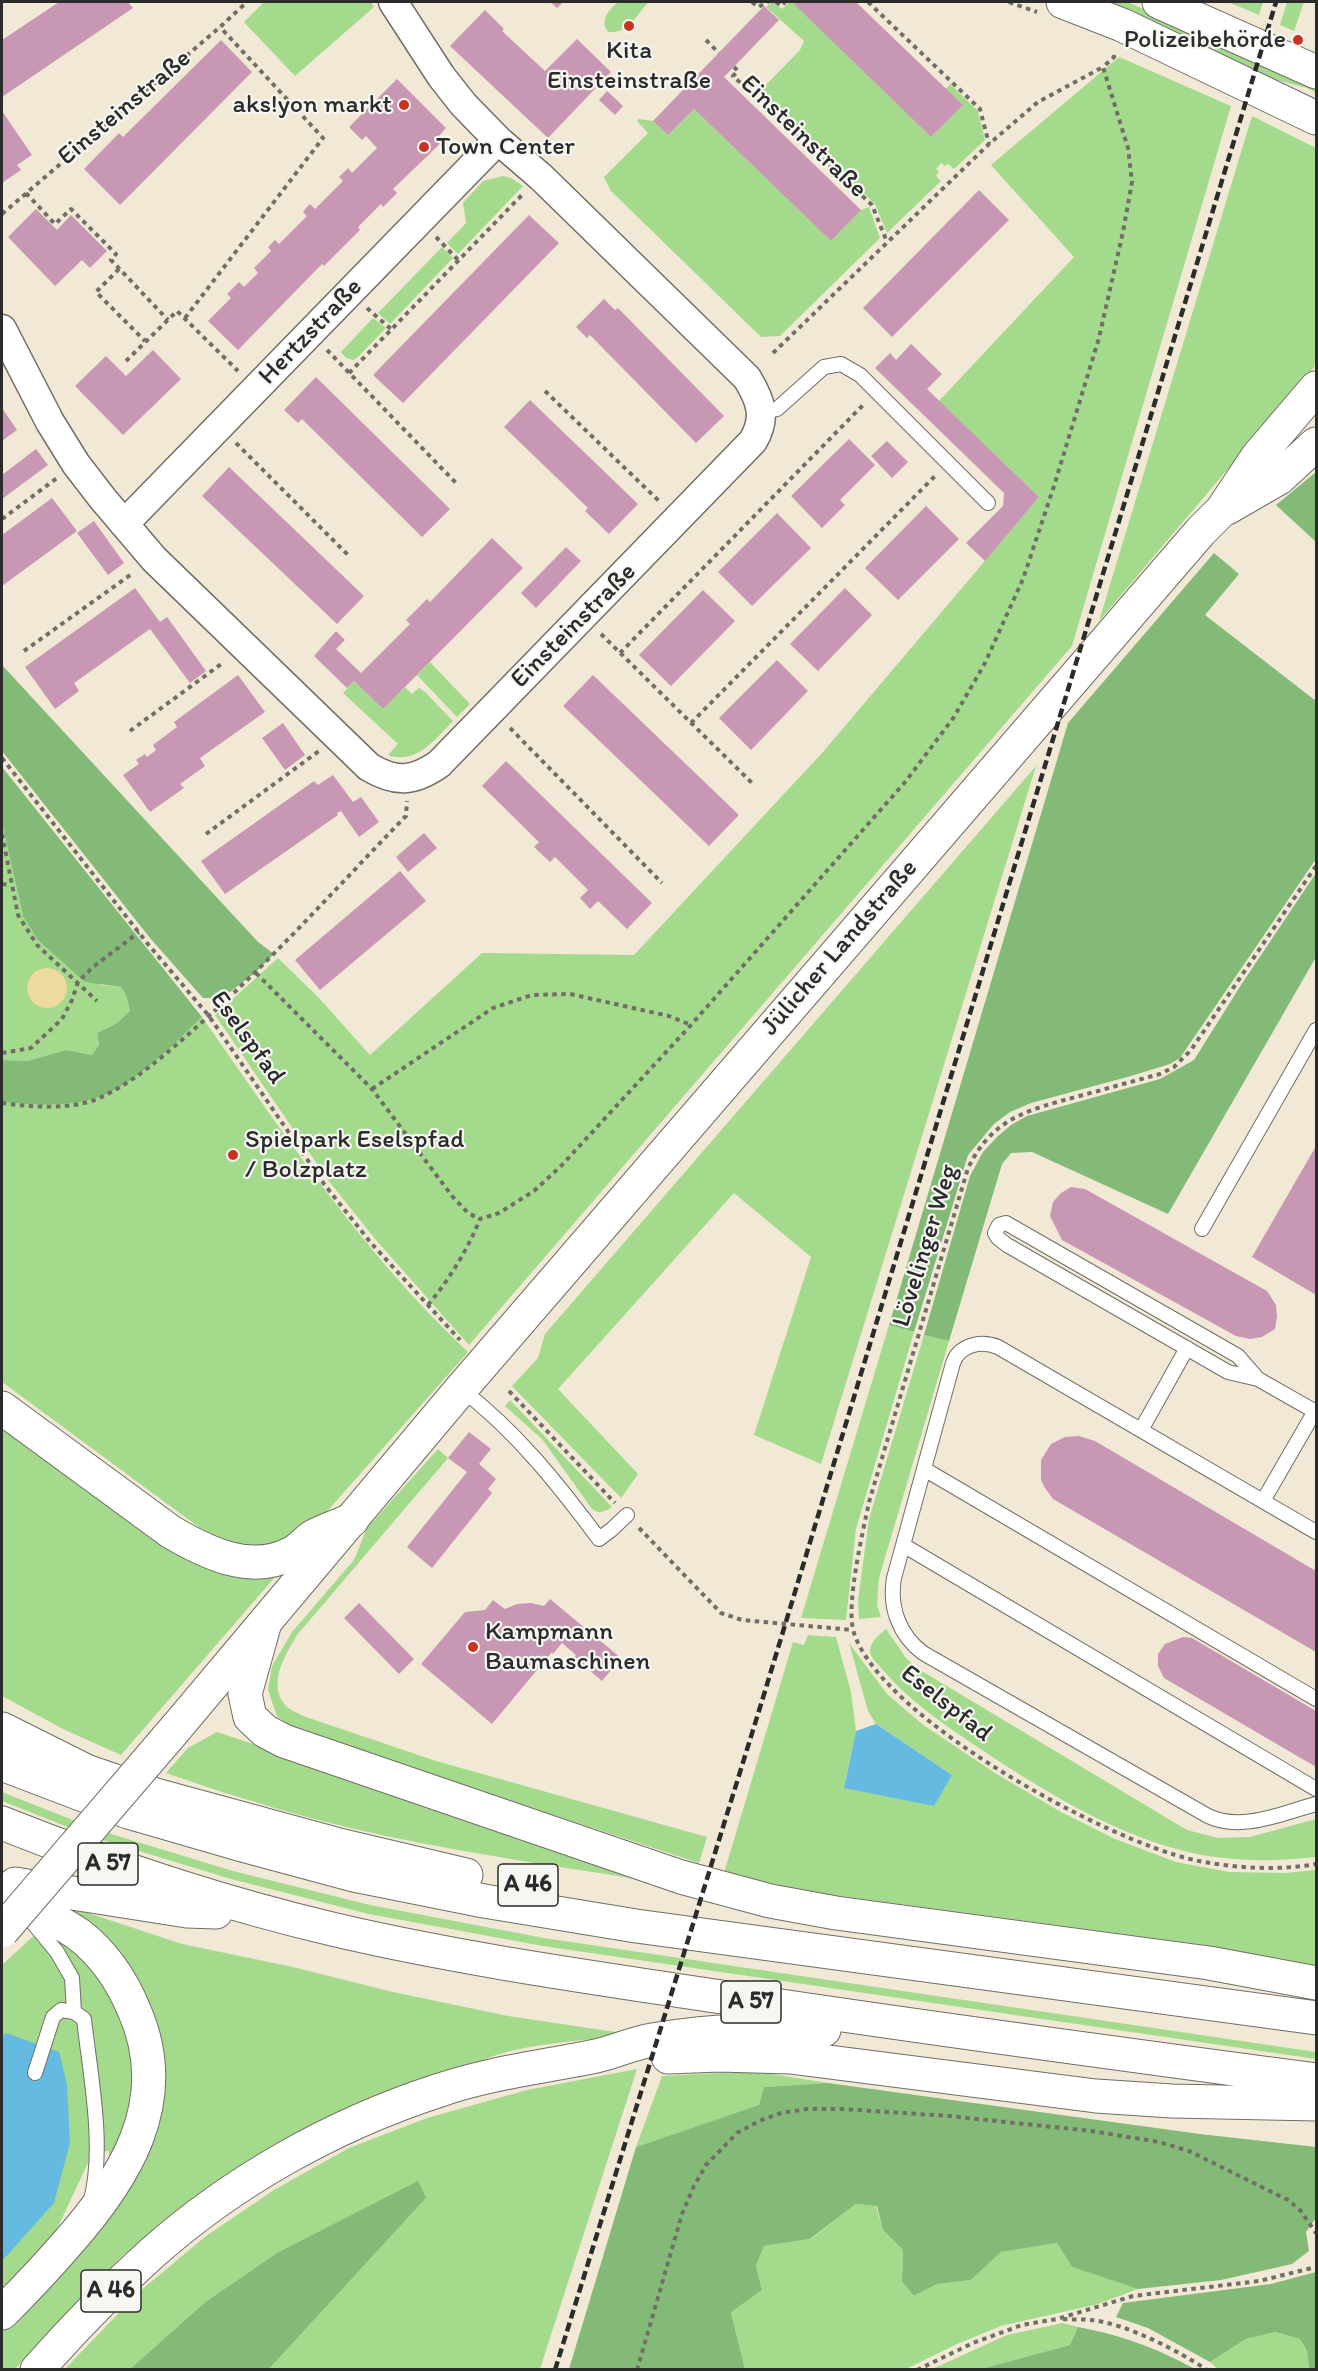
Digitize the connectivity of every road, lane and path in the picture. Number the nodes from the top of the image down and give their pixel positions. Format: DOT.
graph roads {
  1 [pos="247,2"];
  2 [pos="393,2"];
  3 [pos="753,2"];
  4 [pos="768,2"];
  5 [pos="776,2"];
  6 [pos="785,2"];
  7 [pos="868,2"];
  8 [pos="1063,2"];
  9 [pos="1159,2"];
  10 [pos="1122,25"];
  11 [pos="220,27"];
  12 [pos="706,40"];
  13 [pos="719,52"];
  14 [pos="734,67"];
  15 [pos="1103,67"];
  16 [pos="1317,72"];
  17 [pos="1317,118"];
  18 [pos="498,140"];
  19 [pos="989,144"];
  20 [pos="529,188"];
  21 [pos="26,193"];
  22 [pos="2,214"];
  23 [pos="431,232"];
  24 [pos="887,243"];
  25 [pos="459,261"];
  26 [pos="119,269"];
  27 [pos="362,303"];
  28 [pos="185,318"];
  29 [pos="168,320"];
  30 [pos="2,329"];
  31 [pos="392,330"];
  32 [pos="146,341"];
  33 [pos="322,345"];
  34 [pos="773,353"];
  35 [pos="126,361"];
  36 [pos="350,374"];
  37 [pos="245,378"];
  38 [pos="1317,388"];
  39 [pos="545,391"];
  40 [pos="876,391"];
  41 [pos="762,413"];
  42 [pos="231,438"];
  43 [pos="1317,444"];
  44 [pos="948,463"];
  45 [pos="65,472"];
  46 [pos="456,483"];
  47 [pos="988,503"];
  48 [pos="667,508"];
  49 [pos="1222,510"];
  50 [pos="2,519"];
  51 [pos="123,524"];
  52 [pos="349,556"];
  53 [pos="141,568"];
  54 [pos="594,627"];
  55 [pos="24,651"];
  56 [pos="620,653"];
  57 [pos="231,656"];
  58 [pos="503,721"];
  59 [pos="691,723"];
  60 [pos="130,731"];
  61 [pos="325,747"];
  62 [pos="2,759"];
  63 [pos="753,784"];
  64 [pos="407,795"];
  65 [pos="2,834"];
  66 [pos="206,834"];
  67 [pos="1317,866"];
  68 [pos="662,883"];
  69 [pos="2,884"];
  70 [pos="11,885"];
  71 [pos="139,932"];
  72 [pos="256,973"];
  73 [pos="78,982"];
  74 [pos="97,1001"];
  75 [pos="209,1016"];
  76 [pos="691,1025"];
  77 [pos="1317,1030"];
  78 [pos="2,1053"];
  79 [pos="372,1089"];
  80 [pos="2,1103"];
  81 [pos="480,1219"];
  82 [pos="1202,1229"];
  83 [pos="428,1305"];
  84 [pos="460,1340"];
  85 [pos="1187,1348"];
  86 [pos="1258,1379"];
  87 [pos="461,1389"];
  88 [pos="509,1391"];
  89 [pos="2,1408"];
  90 [pos="1316,1412"];
  91 [pos="1141,1430"];
  92 [pos="924,1469"];
  93 [pos="1263,1501"];
  94 [pos="627,1515"];
  95 [pos="352,1520"];
  96 [pos="1317,1532"];
  97 [pos="903,1545"];
  98 [pos="264,1626"];
  99 [pos="853,1630"];
  100 [pos="1317,1699"];
  101 [pos="2,1729"];
  102 [pos="2,1764"];
  103 [pos="1317,1789"];
  104 [pos="1317,1804"];
  105 [pos="2,1823"];
  106 [pos="1317,1864"];
  107 [pos="2,1881"];
  108 [pos="2,1893"];
  109 [pos="267,1912"];
  110 [pos="33,1923"];
  111 [pos="2,1931"];
  112 [pos="1317,1983"];
  113 [pos="1068,1985"];
  114 [pos="74,2012"];
  115 [pos="1317,2018"];
  116 [pos="955,2033"];
  117 [pos="597,2056"];
  118 [pos="35,2073"];
  119 [pos="1317,2080"];
  120 [pos="1317,2104"];
  121 [pos="84,2225"];
  122 [pos="1317,2233"];
  123 [pos="1317,2267"];
  124 [pos="2,2313"];
  125 [pos="1057,2319"];
  126 [pos="37,2370"];
  127 [pos="637,2370"];
  128 [pos="917,2370"];
  129 [pos="1207,2370"];
  1 -- 11 [label="path, Einsteinstraße"];
  2 -- 18 [label="street"];
  3 -- 4 [label="path"];
  5 -- 6 [label="path"];
  7 -- 19 [label="path"];
  8 -- 10 [label="main road"];
  9 -- 16 [label="main road"];
  10 -- 15 [label="path"];
  10 -- 17 [label="main road"];
  11 -- 21 [label="path, Einsteinstraße"];
  11 -- 28 [label="path"];
  12 -- 13 [label="path"];
  14 -- 24 [label="path, Einsteinstraße"];
  15 -- 19 [label="path"];
  15 -- 76 [label="path"];
  18 -- 41 [label="street"];
  18 -- 51 [label="street, Hertzstraße"];
  19 -- 24 [label="path"];
  20 -- 25 [label="path"];
  21 -- 22 [label="path, Einsteinstraße"];
  21 -- 26 [label="path"];
  23 -- 25 [label="path"];
  24 -- 34 [label="path"];
  25 -- 31 [label="path"];
  26 -- 29 [label="path"];
  26 -- 32 [label="path"];
  27 -- 31 [label="path"];
  28 -- 29 [label="path"];
  28 -- 37 [label="path"];
  29 -- 32 [label="path"];
  30 -- 51 [label="street, Einsteinstraße"];
  31 -- 36 [label="path"];
  32 -- 35 [label="path"];
  33 -- 36 [label="path, Hertzstraße"];
  36 -- 46 [label="path, Hertzstraße"];
  38 -- 49 [label="main road, Jülicher Landstraße"];
  39 -- 48 [label="path"];
  40 -- 41 [label="lane"];
  40 -- 44 [label="lane"];
  40 -- 56 [label="path"];
  41 -- 51 [label="street, Einsteinstraße"];
  42 -- 52 [label="path"];
  43 -- 49 [label="main road, Jülicher Landstraße"];
  44 -- 47 [label="lane"];
  44 -- 59 [label="path"];
  45 -- 50 [label="path"];
  49 -- 87 [label="main road, Jülicher Landstraße"];
  53 -- 55 [label="path"];
  54 -- 56 [label="path, Einsteinstraße"];
  56 -- 59 [label="path, Einsteinstraße"];
  57 -- 60 [label="path"];
  58 -- 68 [label="path, Einsteinstraße"];
  59 -- 63 [label="path, Einsteinstraße"];
  61 -- 66 [label="path"];
  62 -- 71 [label="path, Eselspfad"];
  64 -- 72 [label="path"];
  65 -- 70 [label="path"];
  67 -- 99 [label="path, Lövelinger Weg"];
  69 -- 70 [label="path"];
  70 -- 73 [label="path"];
  71 -- 73 [label="path"];
  71 -- 75 [label="path, Eselspfad"];
  72 -- 75 [label="path"];
  72 -- 79 [label="path"];
  73 -- 74 [label="path"];
  73 -- 78 [label="path"];
  75 -- 80 [label="path"];
  75 -- 83 [label="path, Eselspfad"];
  76 -- 79 [label="path"];
  76 -- 81 [label="path"];
  77 -- 82 [label="lane"];
  79 -- 81 [label="path"];
  81 -- 83 [label="path"];
  83 -- 84 [label="path, Eselspfad"];
  85 -- 86 [label="lane"];
  85 -- 86 [label="lane"];
  85 -- 91 [label="lane"];
  86 -- 90 [label="lane"];
  87 -- 94 [label="lane"];
  87 -- 95 [label="main road, Jülicher Landstraße"];
  88 -- 94 [label="path"];
  89 -- 95 [label="main road"];
  90 -- 93 [label="lane"];
  91 -- 92 [label="lane"];
  91 -- 93 [label="lane"];
  92 -- 97 [label="lane"];
  92 -- 100 [label="lane"];
  93 -- 96 [label="lane"];
  94 -- 99 [label="path"];
  95 -- 98 [label="main road, Jülicher Landstraße"];
  97 -- 103 [label="lane"];
  97 -- 104 [label="lane"];
  98 -- 111 [label="main road, Jülicher Landstraße, bridge"];
  98 -- 112 [label="main road"];
  99 -- 106 [label="path, Eselspfad"];
  101 -- 113 [label="main road, A 46"];
  102 -- 113 [label="main road, A 57"];
  105 -- 109 [label="main road, A 57"];
  107 -- 109 [label="main road"];
  108 -- 121 [label="main road"];
  109 -- 116 [label="main road, A 57"];
  110 -- 114 [label="lane"];
  113 -- 115 [label="main road, A 57"];
  114 -- 118 [label="lane"];
  114 -- 121 [label="lane"];
  116 -- 117 [label="main road, A 46"];
  116 -- 119 [label="main road, A 57"];
  117 -- 120 [label="main road, A 46"];
  117 -- 126 [label="main road, A 46"];
  121 -- 124 [label="main road"];
  122 -- 127 [label="path"];
  123 -- 125 [label="path"];
  125 -- 128 [label="path"];
  125 -- 129 [label="path"];
}
